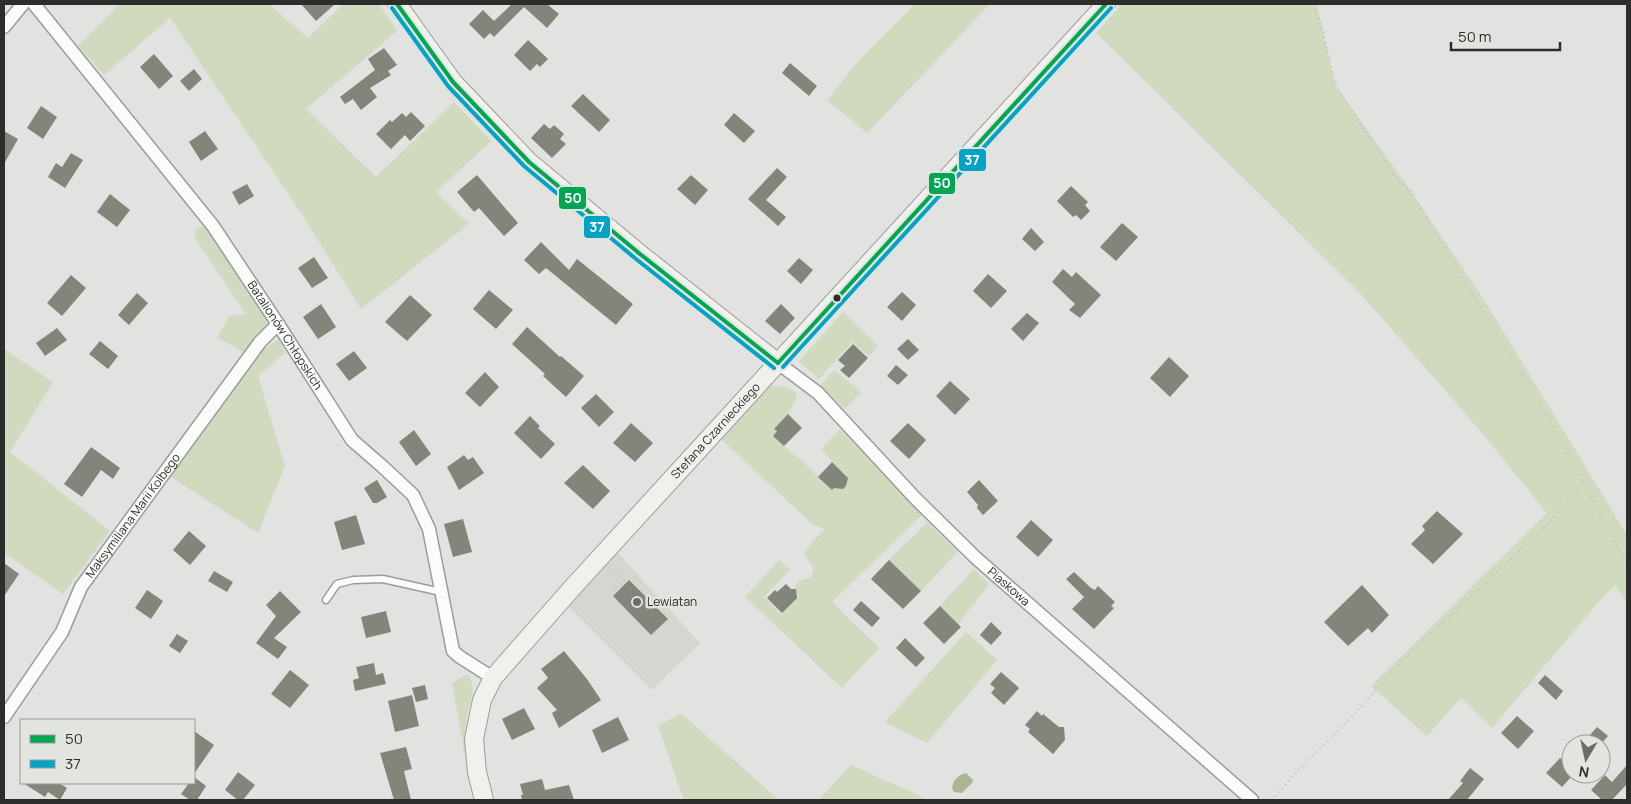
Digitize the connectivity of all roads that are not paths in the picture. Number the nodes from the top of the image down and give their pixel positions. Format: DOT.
graph roads {
  1 [pos="23,4"];
  2 [pos="34,4"];
  3 [pos="397,4"];
  4 [pos="1106,4"];
  5 [pos="4,28"];
  6 [pos="278,324"];
  7 [pos="778,363"];
  8 [pos="442,592"];
  9 [pos="326,600"];
  10 [pos="492,678"];
  11 [pos="4,717"];
  12 [pos="484,800"];
  13 [pos="1252,800"];
  1 -- 5 [label="street"];
  2 -- 6 [label="street, Batalionów Chłopskich"];
  3 -- 7 [label="street"];
  4 -- 7 [label="street, Stefana Czarnieckiego"];
  6 -- 8 [label="street, Batalionów Chłopskich"];
  6 -- 11 [label="street, Maksymiliana Marii Kolbego"];
  7 -- 10 [label="street, Stefana Czarnieckiego"];
  7 -- 13 [label="street, Piaskowa"];
  8 -- 9 [label="lane"];
  8 -- 10 [label="street, Batalionów Chłopskich"];
  10 -- 12 [label="street, Stefana Czarnieckiego"];
}
